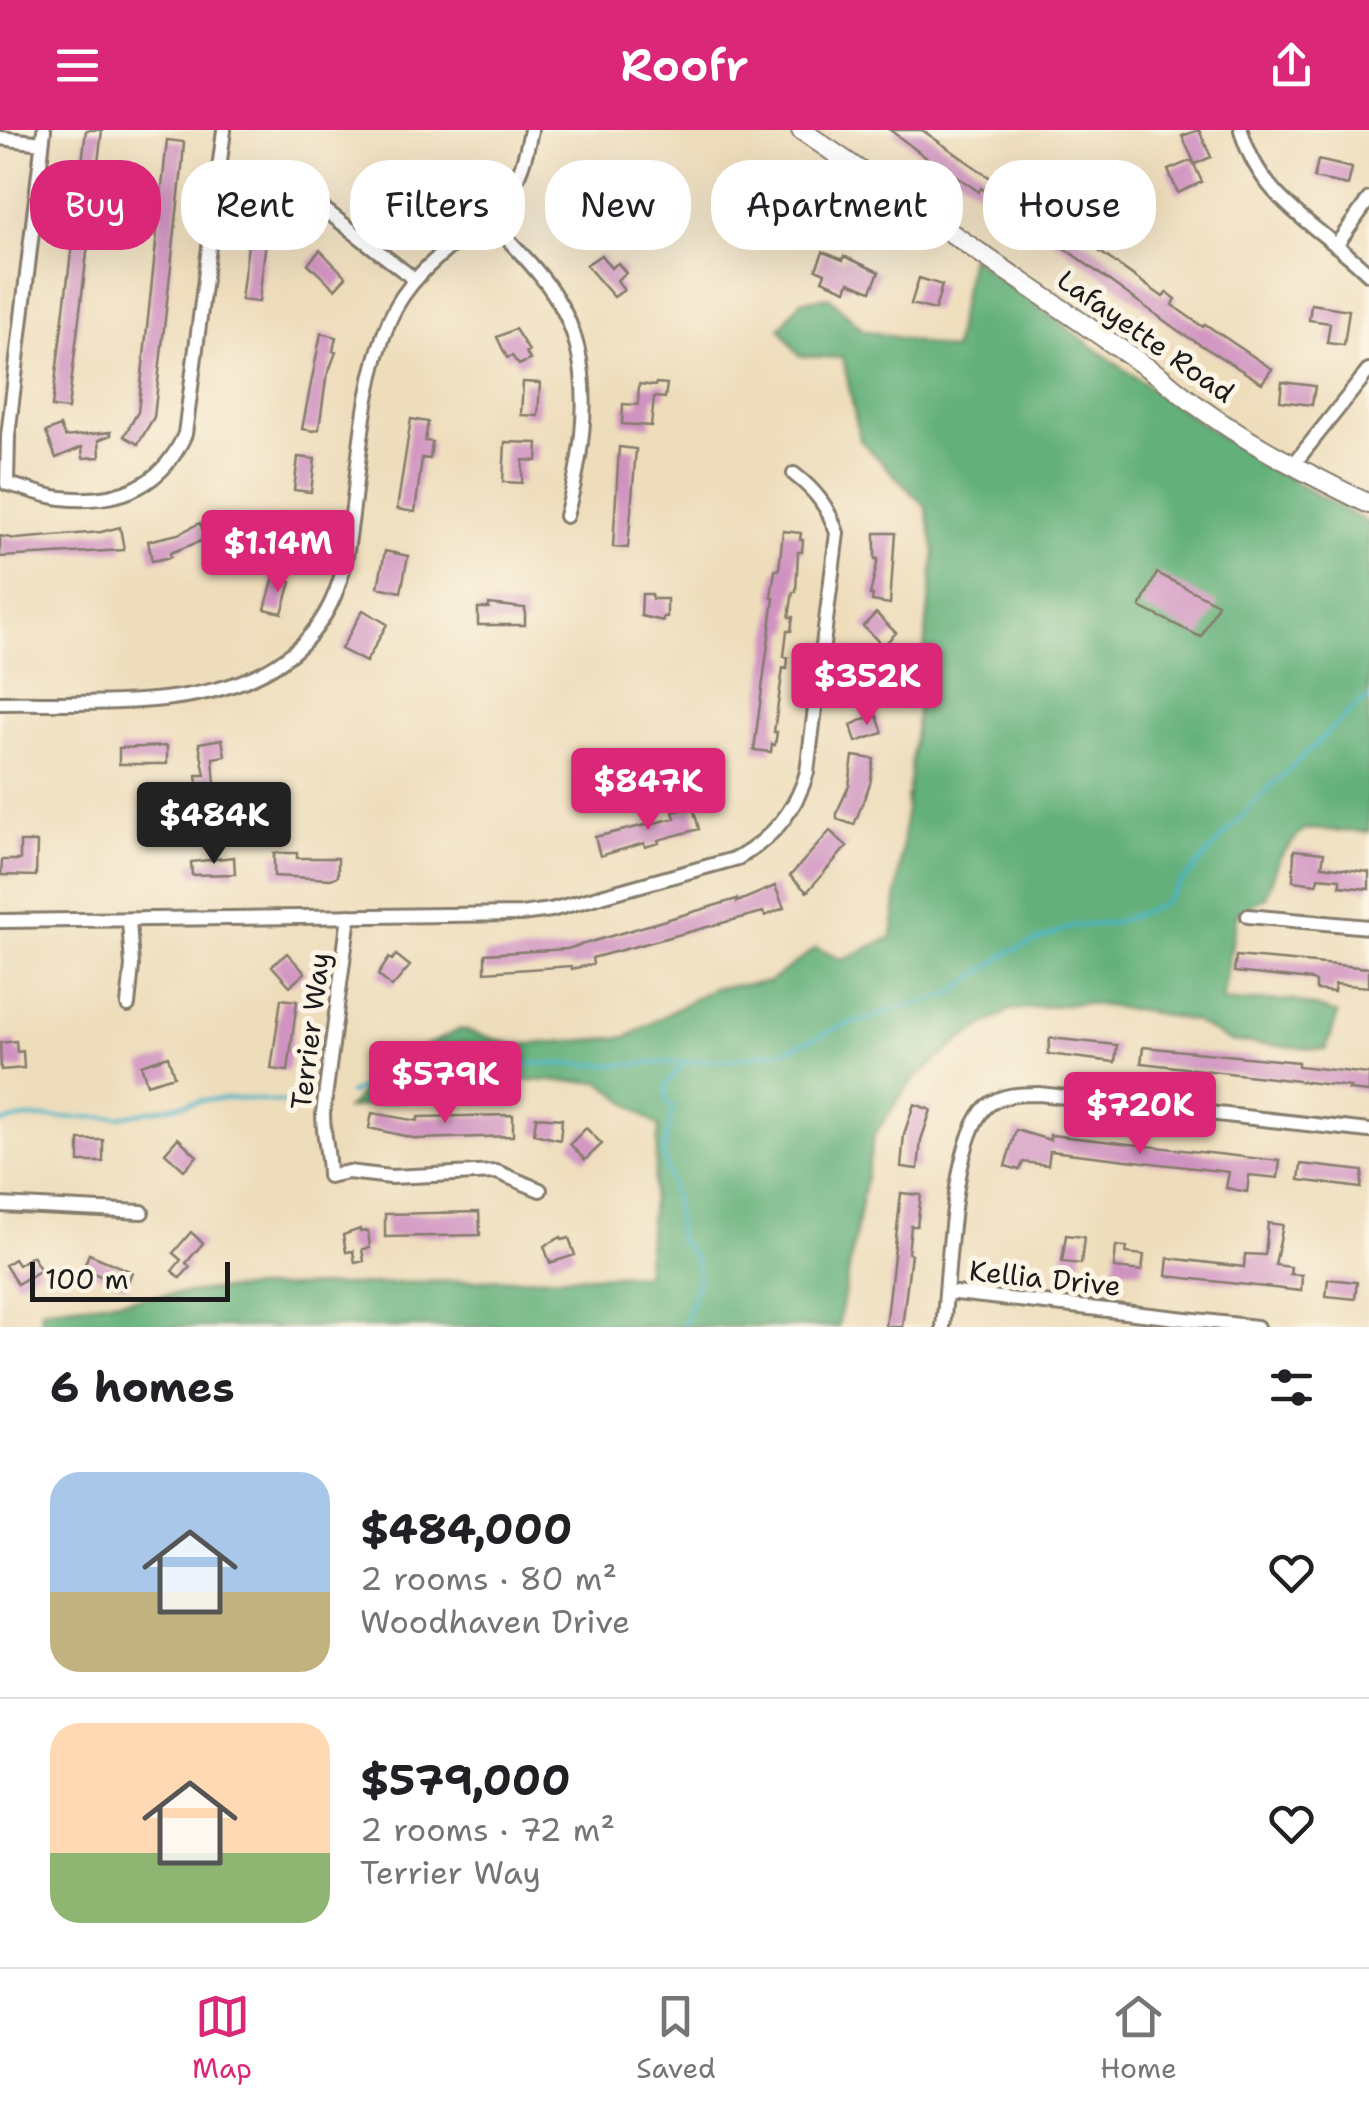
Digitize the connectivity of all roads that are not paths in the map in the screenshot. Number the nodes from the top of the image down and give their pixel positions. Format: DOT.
graph roads {
  1 [pos="224,130"];
  2 [pos="530,130"];
  3 [pos="801,130"];
  4 [pos="1241,130"];
  5 [pos="43,137"];
  6 [pos="0,138"];
  7 [pos="220,160"];
  8 [pos="522,160"];
  9 [pos="1369,199"];
  10 [pos="330,214"];
  11 [pos="1336,246"];
  12 [pos="209,250"];
  13 [pos="448,250"];
  14 [pos="517,250"];
  15 [pos="1369,274"];
  16 [pos="414,279"];
  17 [pos="1369,370"];
  18 [pos="1292,465"];
  19 [pos="794,474"];
  20 [pos="1369,504"];
  21 [pos="566,516"];
  22 [pos="820,673"];
  23 [pos="919,686"];
  24 [pos="0,703"];
  25 [pos="349,916"];
  26 [pos="1248,916"];
  27 [pos="129,920"];
  28 [pos="0,921"];
  29 [pos="1369,927"];
  30 [pos="128,1005"];
  31 [pos="1369,1131"];
  32 [pos="540,1190"];
  33 [pos="0,1205"];
  34 [pos="142,1212"];
  35 [pos="948,1292"];
  36 [pos="944,1327"];
  37 [pos="1256,1327"];
  1 -- 7 [label="street"];
  2 -- 8 [label="street"];
  3 -- 18 [label="main road, Lafayette Road"];
  4 -- 11 [label="street"];
  5 -- 6 [label="street"];
  5 -- 12 [label="street"];
  9 -- 11 [label="street"];
  10 -- 16 [label="street"];
  11 -- 15 [label="street"];
  13 -- 16 [label="street"];
  14 -- 21 [label="street"];
  16 -- 24 [label="street"];
  17 -- 18 [label="street"];
  18 -- 20 [label="main road, Lafayette Road"];
  19 -- 22 [label="street"];
  22 -- 23 [label="street"];
  22 -- 25 [label="street"];
  25 -- 27 [label="street"];
  25 -- 32 [label="street, Terrier Way"];
  26 -- 29 [label="street"];
  27 -- 28 [label="street"];
  27 -- 30 [label="street"];
  31 -- 35 [label="street"];
  33 -- 34 [label="street"];
  35 -- 36 [label="street"];
  35 -- 37 [label="street, Kellia Drive"];
}
